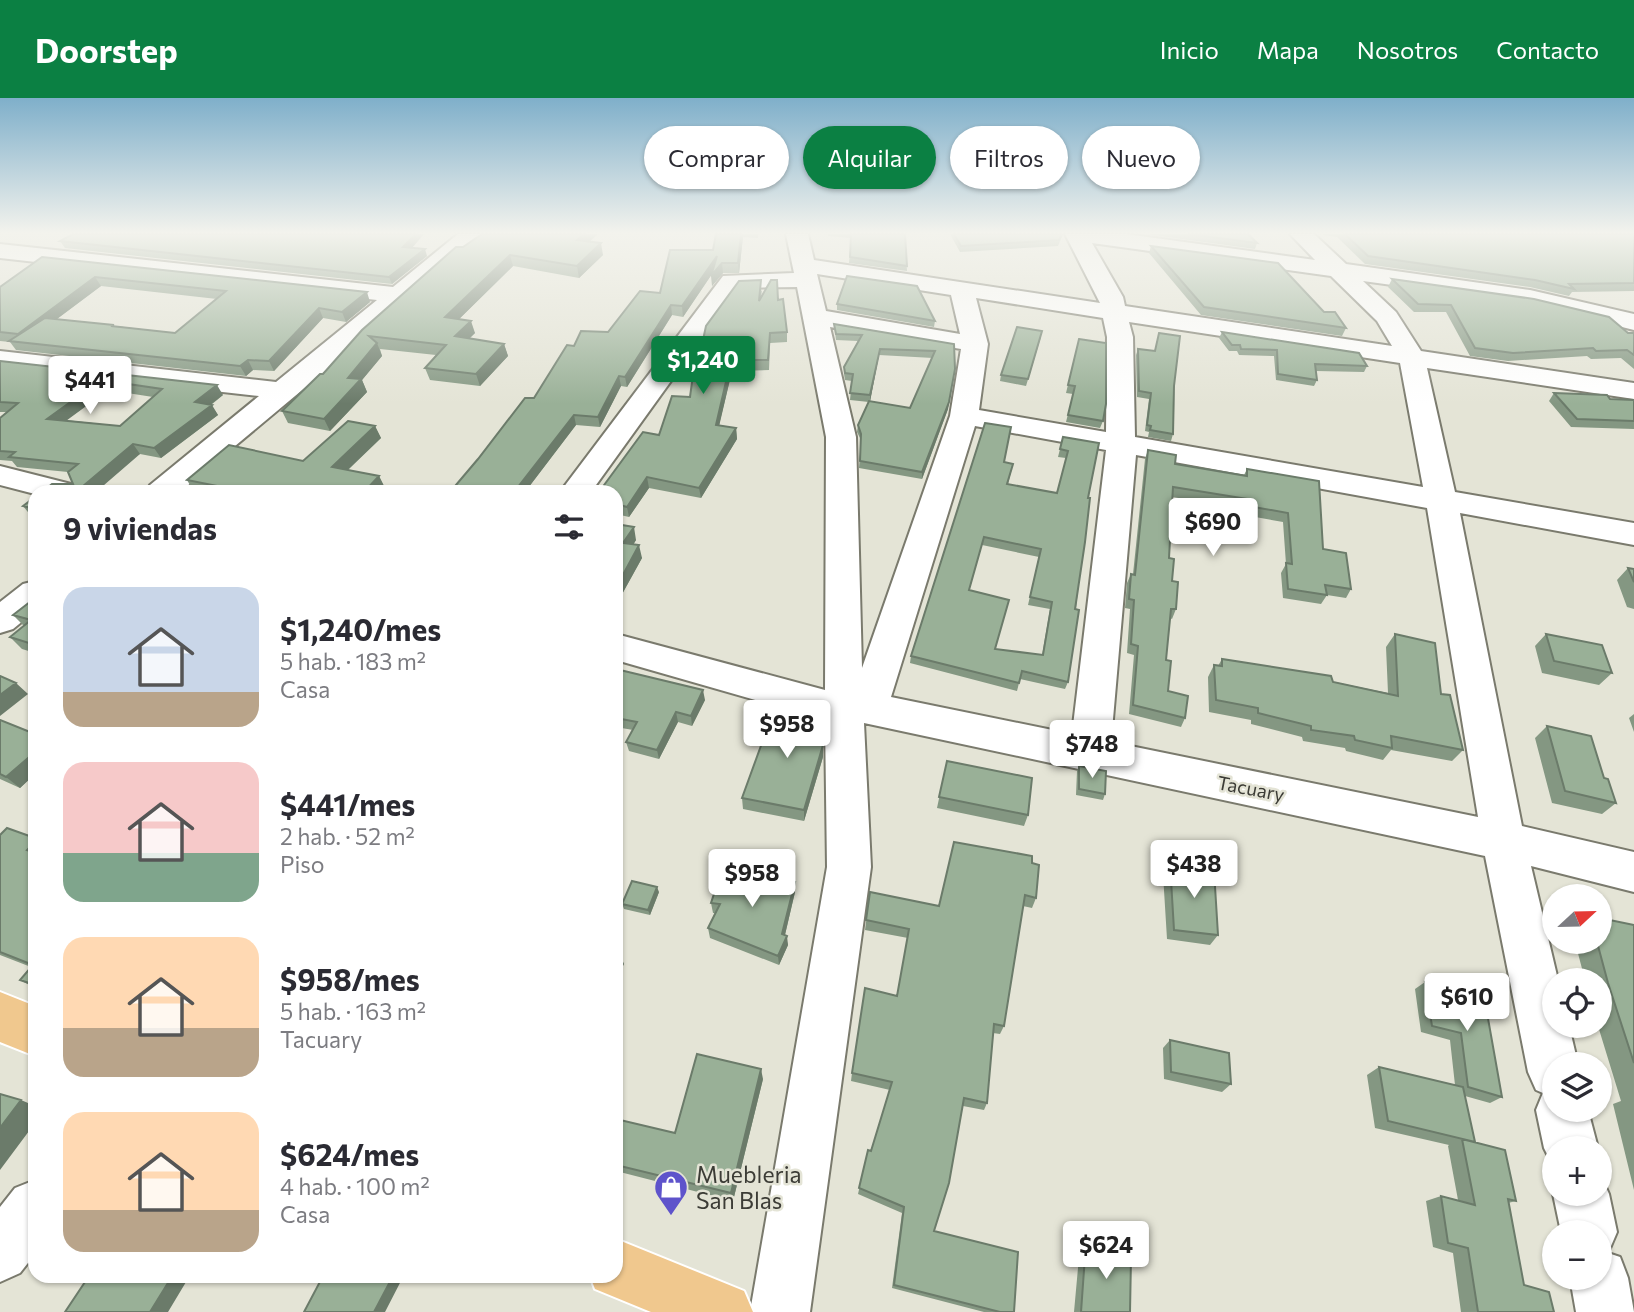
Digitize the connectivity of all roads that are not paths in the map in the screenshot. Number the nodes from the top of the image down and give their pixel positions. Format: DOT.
graph roads {
  1 [pos="361,291"];
  2 [pos="406,291"];
  3 [pos="724,291"];
  4 [pos="810,291"];
  5 [pos="846,291"];
  6 [pos="962,291"];
  7 [pos="973,291"];
  8 [pos="1108,291"];
  9 [pos="1360,291"];
  10 [pos="1483,291"];
  11 [pos="401,295"];
  12 [pos="1115,313"];
  13 [pos="1634,323"];
  14 [pos="975,344"];
  15 [pos="1412,358"];
  16 [pos="0,359"];
  17 [pos="284,391"];
  18 [pos="1634,391"];
  19 [pos="964,416"];
  20 [pos="1121,444"];
  21 [pos="0,475"];
  22 [pos="38,485"];
  23 [pos="170,485"];
  24 [pos="580,485"];
  25 [pos="1441,499"];
  26 [pos="1634,534"];
  27 [pos="28,598"];
  28 [pos="0,620"];
  29 [pos="623,649"];
  30 [pos="856,708"];
  31 [pos="1090,755"];
  32 [pos="1503,839"];
  33 [pos="1634,872"];
  34 [pos="0,1017"];
  35 [pos="28,1028"];
  36 [pos="1550,1052"];
  37 [pos="28,1217"];
  38 [pos="0,1253"];
  39 [pos="623,1271"];
  40 [pos="1601,1290"];
  41 [pos="723,1312"];
  42 [pos="780,1312"];
  43 [pos="1606,1312"];
  1 -- 11 [label="street"];
  2 -- 11 [label="street"];
  3 -- 24 [label="street"];
  4 -- 30 [label="street"];
  5 -- 14 [label="street"];
  6 -- 14 [label="street"];
  7 -- 12 [label="street"];
  8 -- 12 [label="street"];
  9 -- 15 [label="street"];
  10 -- 13 [label="street"];
  11 -- 17 [label="street"];
  12 -- 15 [label="street"];
  12 -- 20 [label="street"];
  14 -- 19 [label="street"];
  15 -- 18 [label="street"];
  15 -- 25 [label="street"];
  16 -- 17 [label="street"];
  17 -- 23 [label="street"];
  19 -- 20 [label="street"];
  19 -- 30 [label="street"];
  20 -- 25 [label="street"];
  20 -- 31 [label="street"];
  21 -- 22 [label="street"];
  25 -- 26 [label="street"];
  25 -- 32 [label="street"];
  27 -- 28 [label="street"];
  29 -- 30 [label="street, Tacuary"];
  30 -- 31 [label="street, Tacuary"];
  30 -- 42 [label="street"];
  31 -- 32 [label="street, Tacuary"];
  32 -- 33 [label="street, Tacuary"];
  32 -- 36 [label="street"];
  34 -- 35 [label="main road"];
  37 -- 38 [label="street"];
  39 -- 41 [label="main road"];
  40 -- 43 [label="street"];
}
